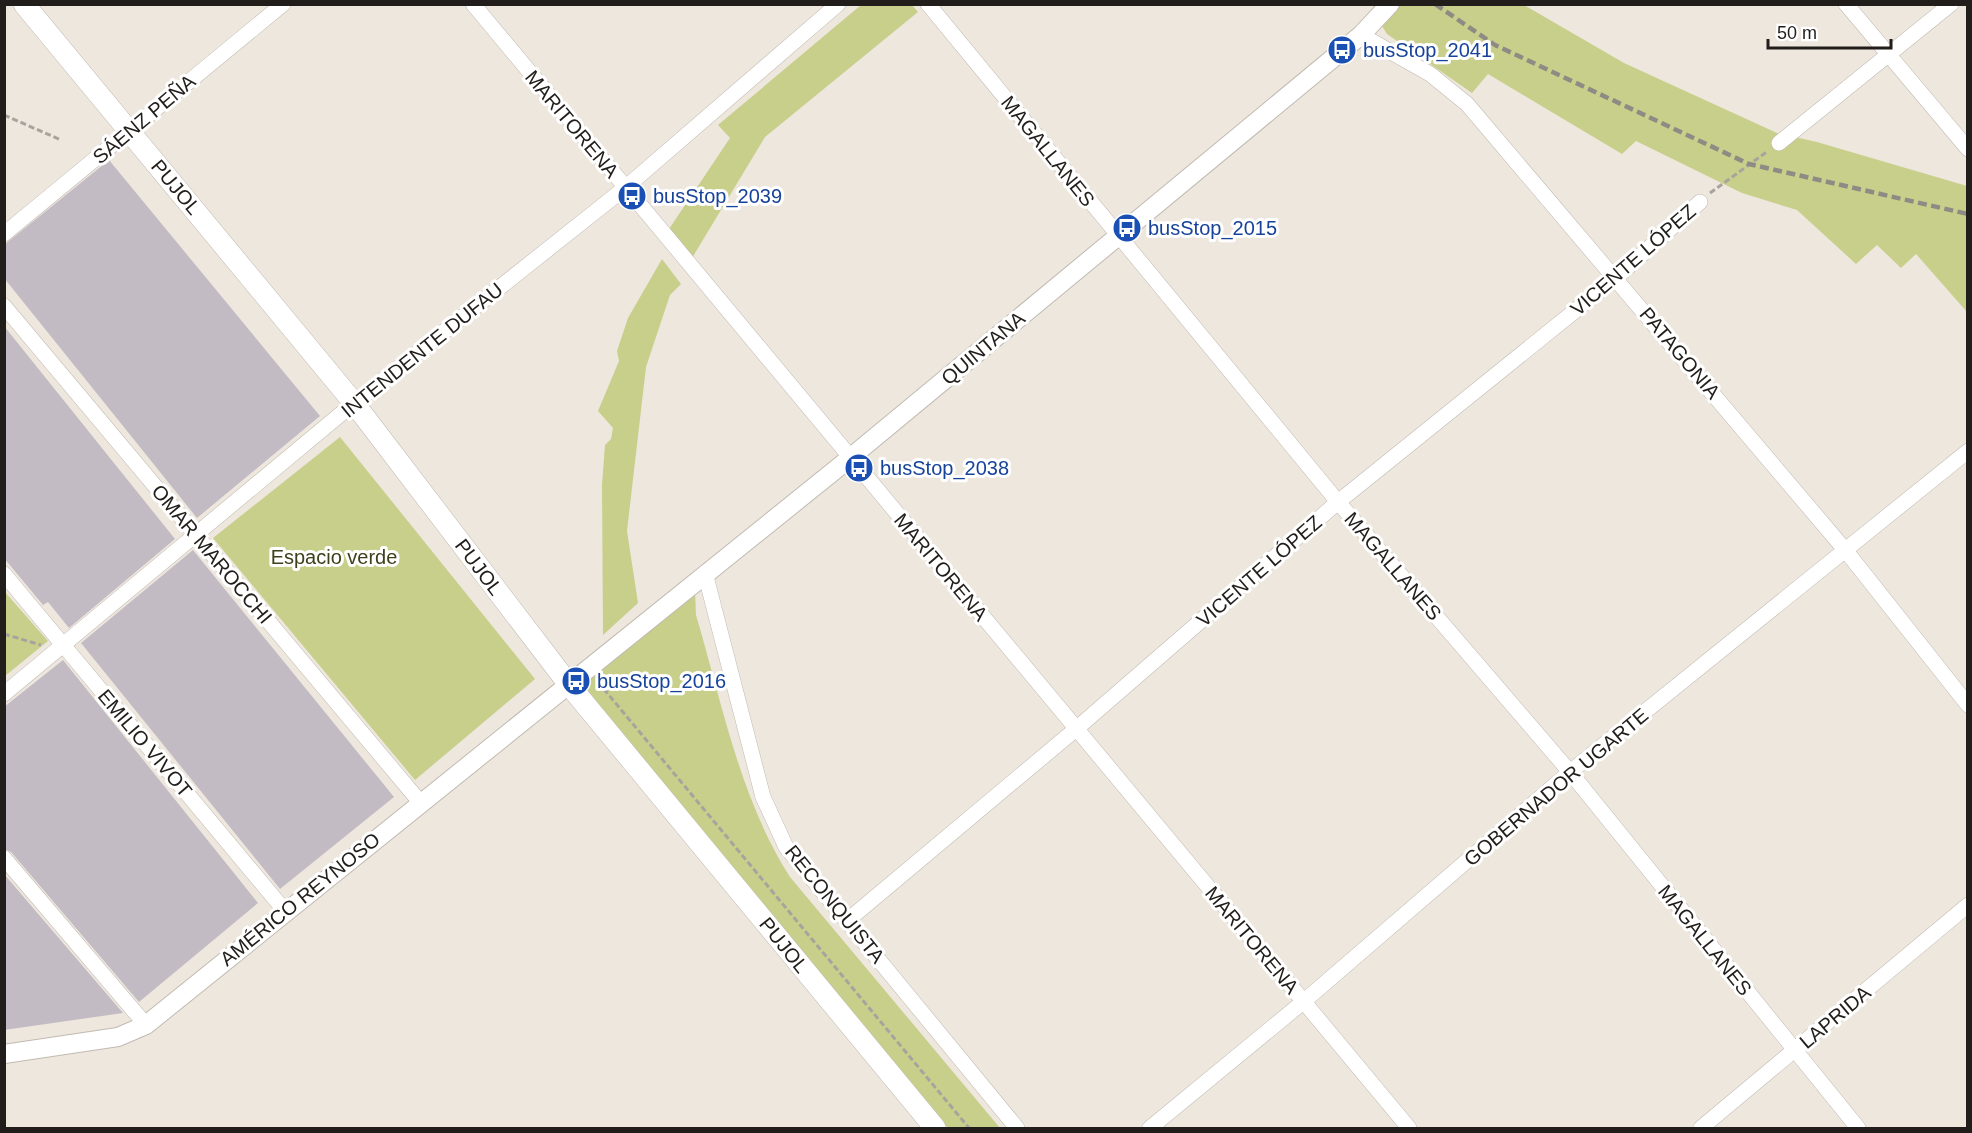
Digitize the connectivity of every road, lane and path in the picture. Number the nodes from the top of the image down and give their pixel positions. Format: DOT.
graph roads {
  1 [pos="24,4"];
  2 [pos="283,4"];
  3 [pos="473,4"];
  4 [pos="838,4"];
  5 [pos="928,4"];
  6 [pos="1390,4"];
  7 [pos="1846,4"];
  8 [pos="1951,4"];
  9 [pos="1360,35"];
  10 [pos="1888,55"];
  11 [pos="4,115"];
  12 [pos="129,131"];
  13 [pos="61,140"];
  14 [pos="1779,142"];
  15 [pos="1968,149"];
  16 [pos="626,188"];
  17 [pos="1700,202"];
  18 [pos="4,234"];
  19 [pos="1118,236"];
  20 [pos="1617,277"];
  21 [pos="4,306"];
  22 [pos="354,403"];
  23 [pos="1968,451"];
  24 [pos="850,458"];
  25 [pos="1338,502"];
  26 [pos="196,535"];
  27 [pos="1846,551"];
  28 [pos="705,573"];
  29 [pos="4,574"];
  30 [pos="4,634"];
  31 [pos="42,645"];
  32 [pos="64,645"];
  33 [pos="589,670"];
  34 [pos="570,686"];
  35 [pos="4,694"];
  36 [pos="1968,705"];
  37 [pos="1076,729"];
  38 [pos="1570,772"];
  39 [pos="420,802"];
  40 [pos="4,858"];
  41 [pos="1968,905"];
  42 [pos="285,911"];
  43 [pos="848,920"];
  44 [pos="1303,1002"];
  45 [pos="146,1025"];
  46 [pos="1794,1052"];
  47 [pos="4,1054"];
  48 [pos="935,1128"];
  49 [pos="969,1128"];
  50 [pos="1017,1128"];
  51 [pos="1150,1128"];
  52 [pos="1409,1128"];
  53 [pos="1701,1128"];
  54 [pos="1858,1128"];
  1 -- 12 [label="main road, PUJOL"];
  2 -- 12 [label="street, SÁENZ PEÑA"];
  3 -- 16 [label="street, MARITORENA"];
  4 -- 16 [label="street, INTENDENTE DUFAU"];
  5 -- 19 [label="street, MAGALLANES"];
  6 -- 9 [label="street, QUINTANA"];
  7 -- 10 [label="street"];
  8 -- 10 [label="street"];
  9 -- 19 [label="street, QUINTANA"];
  9 -- 20 [label="street, PATAGONIA"];
  10 -- 14 [label="street"];
  10 -- 15 [label="street"];
  11 -- 13 [label="path"];
  12 -- 18 [label="street, SÁENZ PEÑA"];
  12 -- 22 [label="main road, PUJOL"];
  14 -- 17 [label="path"];
  16 -- 22 [label="street, INTENDENTE DUFAU"];
  16 -- 24 [label="street, MARITORENA"];
  17 -- 20 [label="street, VICENTE LÓPEZ"];
  19 -- 24 [label="street, QUINTANA"];
  19 -- 25 [label="street, MAGALLANES"];
  20 -- 25 [label="street, VICENTE LÓPEZ"];
  20 -- 27 [label="street, PATAGONIA"];
  21 -- 26 [label="street, OMAR MAROCCHI"];
  22 -- 26 [label="street, INTENDENTE DUFAU"];
  22 -- 34 [label="main road, PUJOL"];
  23 -- 27 [label="street, GOBERNADOR UGARTE"];
  24 -- 28 [label="street, QUINTANA"];
  24 -- 37 [label="street, MARITORENA"];
  25 -- 37 [label="street, VICENTE LÓPEZ"];
  25 -- 38 [label="street, MAGALLANES"];
  26 -- 32 [label="street, INTENDENTE DUFAU"];
  26 -- 39 [label="street, OMAR MAROCCHI"];
  27 -- 36 [label="street, PATAGONIA"];
  27 -- 38 [label="street, GOBERNADOR UGARTE"];
  28 -- 33 [label="street, QUINTANA"];
  28 -- 43 [label="street, RECONQUISTA"];
  29 -- 32 [label="street, EMILIO VIVOT"];
  30 -- 31 [label="path"];
  32 -- 35 [label="street, INTENDENTE DUFAU"];
  32 -- 42 [label="street, EMILIO VIVOT"];
  33 -- 34 [label="street, QUINTANA"];
  33 -- 49 [label="path"];
  34 -- 39 [label="street, AMÉRICO REYNOSO"];
  34 -- 48 [label="main road, PUJOL"];
  37 -- 43 [label="street, VICENTE LÓPEZ"];
  37 -- 44 [label="street, MARITORENA"];
  38 -- 44 [label="street, GOBERNADOR UGARTE"];
  38 -- 46 [label="street, MAGALLANES"];
  39 -- 42 [label="street, AMÉRICO REYNOSO"];
  40 -- 45 [label="street"];
  41 -- 46 [label="street, LAPRIDA"];
  42 -- 45 [label="street, AMÉRICO REYNOSO"];
  43 -- 50 [label="street, RECONQUISTA"];
  44 -- 51 [label="street, GOBERNADOR UGARTE"];
  44 -- 52 [label="street, MARITORENA"];
  45 -- 47 [label="street, AMÉRICO REYNOSO"];
  46 -- 53 [label="street, LAPRIDA"];
  46 -- 54 [label="street, MAGALLANES"];
}
